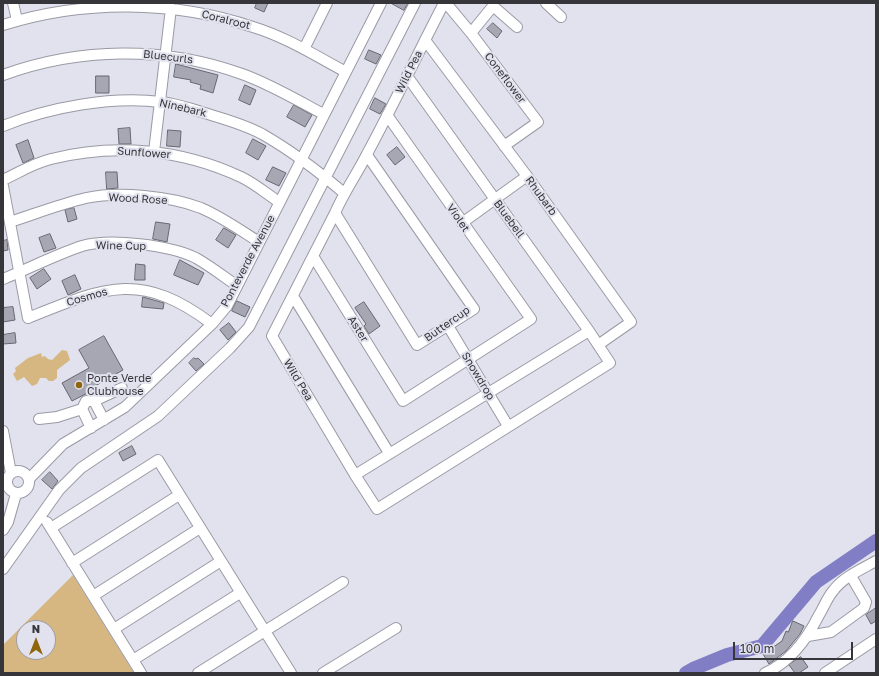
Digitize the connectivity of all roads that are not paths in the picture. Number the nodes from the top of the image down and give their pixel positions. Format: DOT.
graph roads {
  1 [pos="13,3"];
  2 [pos="380,3"];
  3 [pos="416,3"];
  4 [pos="445,3"];
  5 [pos="546,3"];
  6 [pos="102,4"];
  7 [pos="323,4"];
  8 [pos="46,8"];
  9 [pos="171,8"];
  10 [pos="561,17"];
  11 [pos="18,20"];
  12 [pos="3,25"];
  13 [pos="517,27"];
  14 [pos="471,33"];
  15 [pos="425,40"];
  16 [pos="304,49"];
  17 [pos="165,55"];
  18 [pos="346,72"];
  19 [pos="3,75"];
  20 [pos="406,76"];
  21 [pos="160,102"];
  22 [pos="323,114"];
  23 [pos="387,115"];
  24 [pos="3,126"];
  25 [pos="504,146"];
  26 [pos="154,152"];
  27 [pos="367,155"];
  28 [pos="301,158"];
  29 [pos="527,176"];
  30 [pos="326,177"];
  31 [pos="3,180"];
  32 [pos="3,186"];
  33 [pos="344,193"];
  34 [pos="494,200"];
  35 [pos="279,202"];
  36 [pos="335,213"];
  37 [pos="10,222"];
  38 [pos="462,223"];
  39 [pos="259,242"];
  40 [pos="313,256"];
  41 [pos="20,272"];
  42 [pos="3,279"];
  43 [pos="236,285"];
  44 [pos="293,296"];
  45 [pos="212,324"];
  46 [pos="448,326"];
  47 [pos="589,331"];
  48 [pos="598,345"];
  49 [pos="468,360"];
  50 [pos="610,363"];
  51 [pos="122,388"];
  52 [pos="488,393"];
  53 [pos="94,401"];
  54 [pos="82,409"];
  55 [pos="39,419"];
  56 [pos="104,420"];
  57 [pos="508,426"];
  58 [pos="91,428"];
  59 [pos="3,431"];
  60 [pos="389,453"];
  61 [pos="11,473"];
  62 [pos="355,475"];
  63 [pos="29,479"];
  64 [pos="16,494"];
  65 [pos="179,495"];
  66 [pos="42,514"];
  67 [pos="51,528"];
  68 [pos="200,528"];
  69 [pos="3,530"];
  70 [pos="876,560"];
  71 [pos="221,561"];
  72 [pos="72,562"];
  73 [pos="3,569"];
  74 [pos="851,576"];
  75 [pos="343,582"];
  76 [pos="240,593"];
  77 [pos="93,596"];
  78 [pos="396,628"];
  79 [pos="114,629"];
  80 [pos="264,631"];
  81 [pos="808,636"];
  82 [pos="876,639"];
  83 [pos="133,660"];
  84 [pos="286,672"];
  85 [pos="141,673"];
  86 [pos="198,673"];
  87 [pos="323,673"];
  88 [pos="765,673"];
  89 [pos="825,673"];
  1 -- 11 [label="street"];
  2 -- 18 [label="street, Ponteverde Avenue"];
  3 -- 30 [label="street"];
  4 -- 14 [label="street, Coneflower"];
  4 -- 15 [label="street, Wild Pea"];
  5 -- 10 [label="street"];
  6 -- 8 [label="street, Coralroot"];
  6 -- 9 [label="street, Coralroot"];
  7 -- 16 [label="street"];
  8 -- 11 [label="street, Coralroot"];
  9 -- 16 [label="street, Coralroot"];
  9 -- 17 [label="street"];
  11 -- 12 [label="street, Coralroot"];
  13 -- 14 [label="street"];
  14 -- 25 [label="street, Coneflower"];
  15 -- 20 [label="street, Wild Pea"];
  15 -- 25 [label="street, Rhubarb"];
  16 -- 18 [label="street, Coralroot"];
  17 -- 19 [label="street, Bluecurls"];
  17 -- 21 [label="street"];
  17 -- 22 [label="street, Bluecurls"];
  18 -- 22 [label="street, Ponteverde Avenue"];
  20 -- 23 [label="street, Wild Pea"];
  20 -- 34 [label="street, Bluebell"];
  21 -- 24 [label="street, Ninebark"];
  21 -- 26 [label="street"];
  21 -- 28 [label="street, Ninebark"];
  22 -- 28 [label="street, Ponteverde Avenue"];
  23 -- 27 [label="street, Wild Pea"];
  23 -- 38 [label="street, Violet"];
  25 -- 29 [label="street, Rhubarb"];
  26 -- 31 [label="street, Sunflower"];
  26 -- 35 [label="street, Sunflower"];
  27 -- 33 [label="street, Wild Pea"];
  27 -- 46 [label="street, Buttercup"];
  28 -- 30 [label="street, Ninebark"];
  28 -- 35 [label="street, Ponteverde Avenue"];
  29 -- 34 [label="street"];
  29 -- 48 [label="street, Rhubarb"];
  30 -- 33 [label="street, Ninebark"];
  30 -- 66 [label="street"];
  32 -- 37 [label="street"];
  33 -- 36 [label="street, Wild Pea"];
  34 -- 38 [label="street"];
  34 -- 47 [label="street, Bluebell"];
  35 -- 39 [label="street, Ponteverde Avenue"];
  36 -- 40 [label="street, Wild Pea"];
  36 -- 46 [label="street, Buttercup"];
  37 -- 39 [label="street, Wood Rose"];
  37 -- 41 [label="street"];
  38 -- 49 [label="street, Violet"];
  39 -- 43 [label="street, Ponteverde Avenue"];
  40 -- 44 [label="street, Wild Pea"];
  40 -- 49 [label="street, Aster"];
  41 -- 42 [label="street, Wine Cup"];
  41 -- 43 [label="street, Wine Cup"];
  41 -- 45 [label="street, Cosmos"];
  43 -- 45 [label="street, Ponteverde Avenue"];
  44 -- 60 [label="street"];
  44 -- 62 [label="street, Wild Pea"];
  45 -- 56 [label="street, Ponteverde Avenue"];
  46 -- 49 [label="street, Snowdrop"];
  47 -- 48 [label="street, Bluebell"];
  47 -- 52 [label="street"];
  48 -- 50 [label="street, Bluebell"];
  49 -- 52 [label="street, Snowdrop"];
  50 -- 57 [label="street, Wild Pea"];
  51 -- 53 [label="street"];
  52 -- 57 [label="street, Snowdrop"];
  52 -- 60 [label="street"];
  53 -- 54 [label="street"];
  53 -- 56 [label="street"];
  54 -- 55 [label="street"];
  54 -- 58 [label="street"];
  56 -- 58 [label="street, Ponteverde Avenue"];
  57 -- 62 [label="street, Wild Pea"];
  58 -- 63 [label="street, Ponteverde Avenue"];
  59 -- 61 [label="street"];
  60 -- 62 [label="street"];
  61 -- 63 [label="street"];
  61 -- 64 [label="street"];
  63 -- 64 [label="street"];
  64 -- 69 [label="street"];
  65 -- 67 [label="street"];
  65 -- 68 [label="street"];
  65 -- 72 [label="street"];
  66 -- 67 [label="street"];
  66 -- 73 [label="street"];
  67 -- 72 [label="street"];
  68 -- 71 [label="street"];
  68 -- 77 [label="street"];
  70 -- 74 [label="street"];
  71 -- 76 [label="street"];
  71 -- 79 [label="street"];
  72 -- 77 [label="street"];
  74 -- 81 [label="street"];
  74 -- 81 [label="street"];
  75 -- 80 [label="street"];
  76 -- 80 [label="street"];
  76 -- 83 [label="street"];
  77 -- 79 [label="street"];
  78 -- 87 [label="street"];
  79 -- 83 [label="street"];
  80 -- 84 [label="street"];
  80 -- 86 [label="street"];
  81 -- 88 [label="street"];
  82 -- 89 [label="street"];
  83 -- 85 [label="street"];
}
